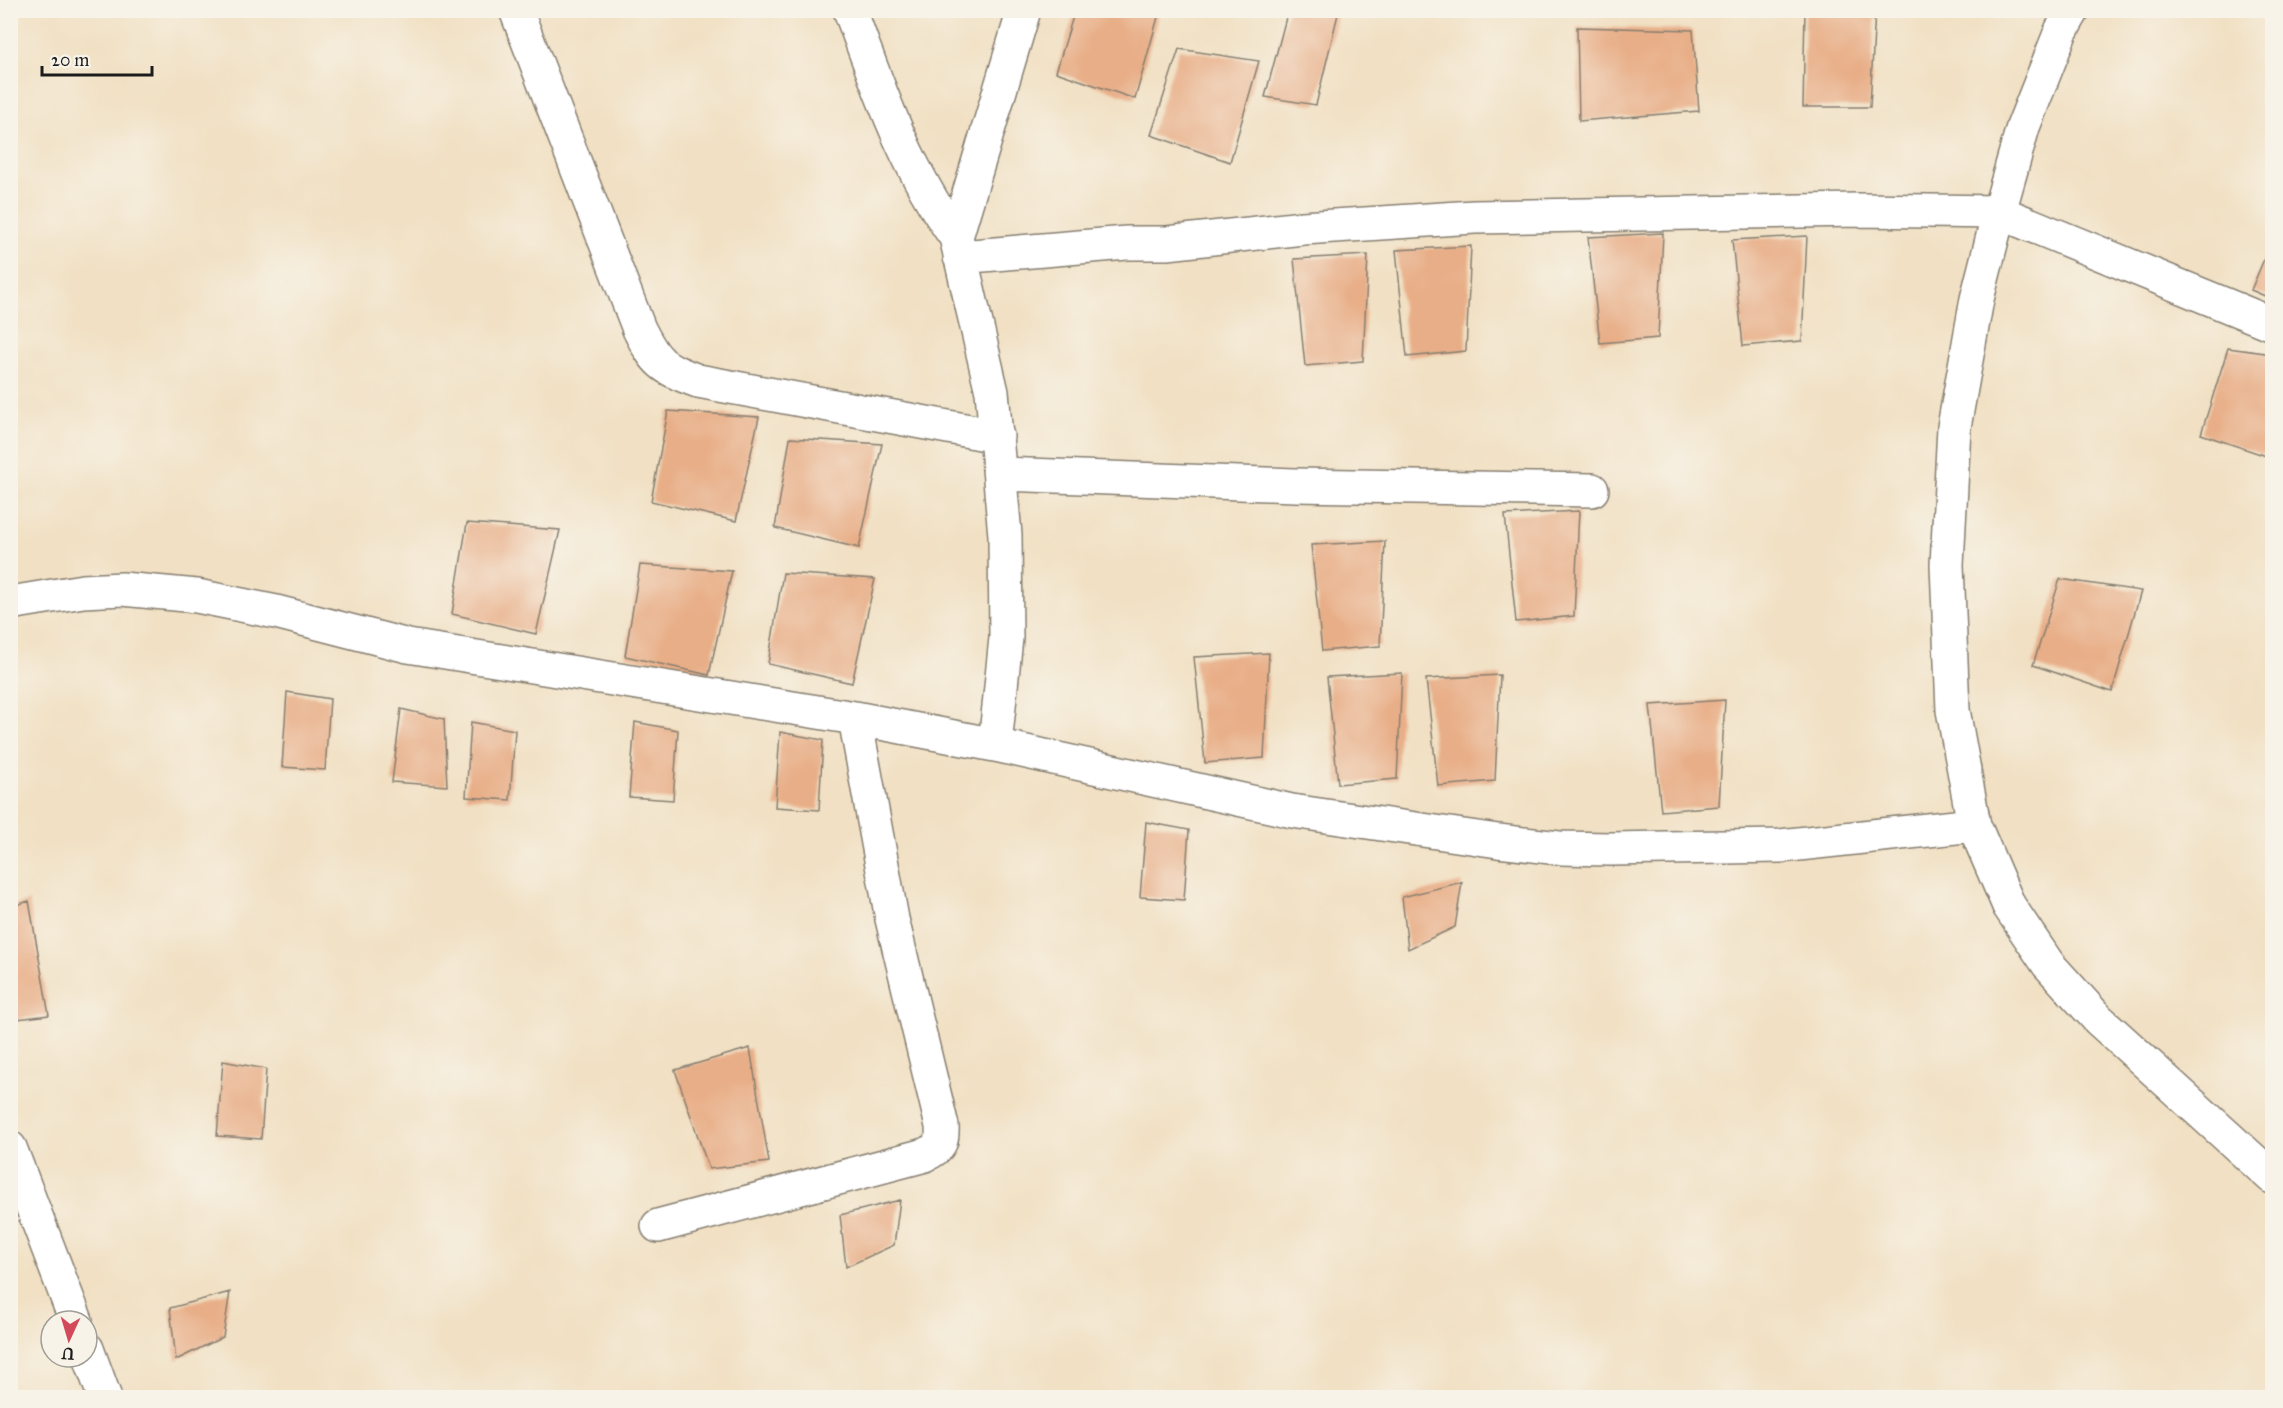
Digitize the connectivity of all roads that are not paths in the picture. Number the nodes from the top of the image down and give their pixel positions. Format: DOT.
graph roads {
  1 [pos="516,10"];
  2 [pos="850,10"];
  3 [pos="1024,10"];
  4 [pos="2073,10"];
  5 [pos="1999,212"];
  6 [pos="958,247"];
  7 [pos="2272,324"];
  8 [pos="997,436"];
  9 [pos="1000,474"];
  10 [pos="1592,489"];
  11 [pos="10,603"];
  12 [pos="855,718"];
  13 [pos="995,745"];
  14 [pos="1974,825"];
  15 [pos="10,1148"];
  16 [pos="2272,1177"];
  17 [pos="658,1226"];
  18 [pos="71,1309"];
  19 [pos="94,1369"];
  20 [pos="105,1398"];
  1 -- 8 [label="street"];
  2 -- 6 [label="street"];
  3 -- 6 [label="street"];
  4 -- 5 [label="street"];
  5 -- 6 [label="street"];
  5 -- 7 [label="street"];
  5 -- 14 [label="street"];
  6 -- 8 [label="street"];
  8 -- 9 [label="street"];
  9 -- 10 [label="street"];
  9 -- 13 [label="street"];
  11 -- 12 [label="street"];
  12 -- 13 [label="street"];
  12 -- 17 [label="street"];
  13 -- 14 [label="street"];
  14 -- 16 [label="street"];
  15 -- 18 [label="street"];
  19 -- 20 [label="street"];
}
